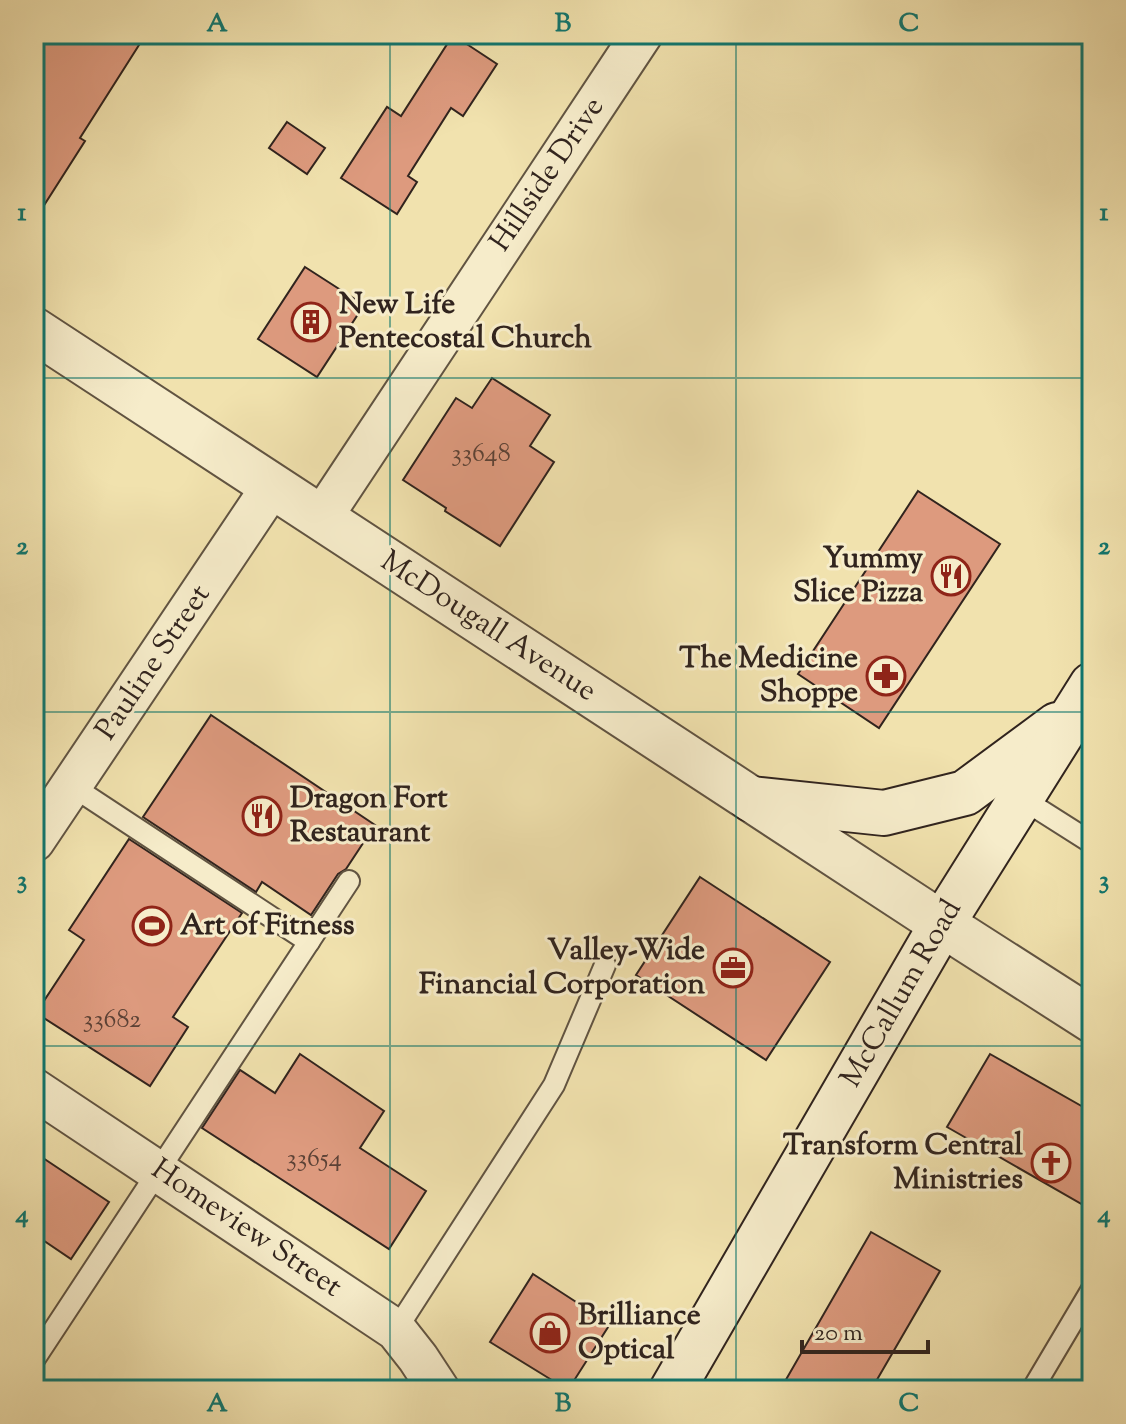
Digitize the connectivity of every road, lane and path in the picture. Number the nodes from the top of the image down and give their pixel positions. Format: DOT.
graph roads {
  1 [pos="642,34"];
  2 [pos="34,330"];
  3 [pos="273,485"];
  4 [pos="322,517"];
  5 [pos="1084,699"];
  6 [pos="72,786"];
  7 [pos="1021,798"];
  8 [pos="751,799"];
  9 [pos="34,841"];
  10 [pos="1092,843"];
  11 [pos="349,881"];
  12 [pos="942,924"];
  13 [pos="309,942"];
  14 [pos="605,965"];
  15 [pos="1092,1020"];
  16 [pos="34,1089"];
  17 [pos="160,1172"];
  18 [pos="1092,1289"];
  19 [pos="396,1330"];
  20 [pos="34,1360"];
  21 [pos="1034,1389"];
  22 [pos="439,1390"];
  23 [pos="672,1390"];
  1 -- 4 [label="street, Hillside Drive"];
  2 -- 3 [label="street, McDougall Avenue"];
  3 -- 4 [label="street, McDougall Avenue"];
  3 -- 6 [label="street, Pauline Street"];
  4 -- 8 [label="street, McDougall Avenue"];
  5 -- 7 [label="street, McCallum Road"];
  5 -- 8 [label="street"];
  6 -- 9 [label="street, Pauline Street"];
  6 -- 13 [label="lane"];
  7 -- 10 [label="lane"];
  7 -- 12 [label="street, McCallum Road"];
  8 -- 12 [label="street, McDougall Avenue"];
  11 -- 13 [label="lane"];
  12 -- 15 [label="street, McDougall Avenue"];
  12 -- 23 [label="street, McCallum Road"];
  13 -- 17 [label="lane"];
  14 -- 19 [label="lane"];
  16 -- 17 [label="street, Homeview Street"];
  17 -- 19 [label="street, Homeview Street"];
  17 -- 20 [label="lane"];
  18 -- 21 [label="lane"];
  19 -- 22 [label="street, Homeview Street"];
}
